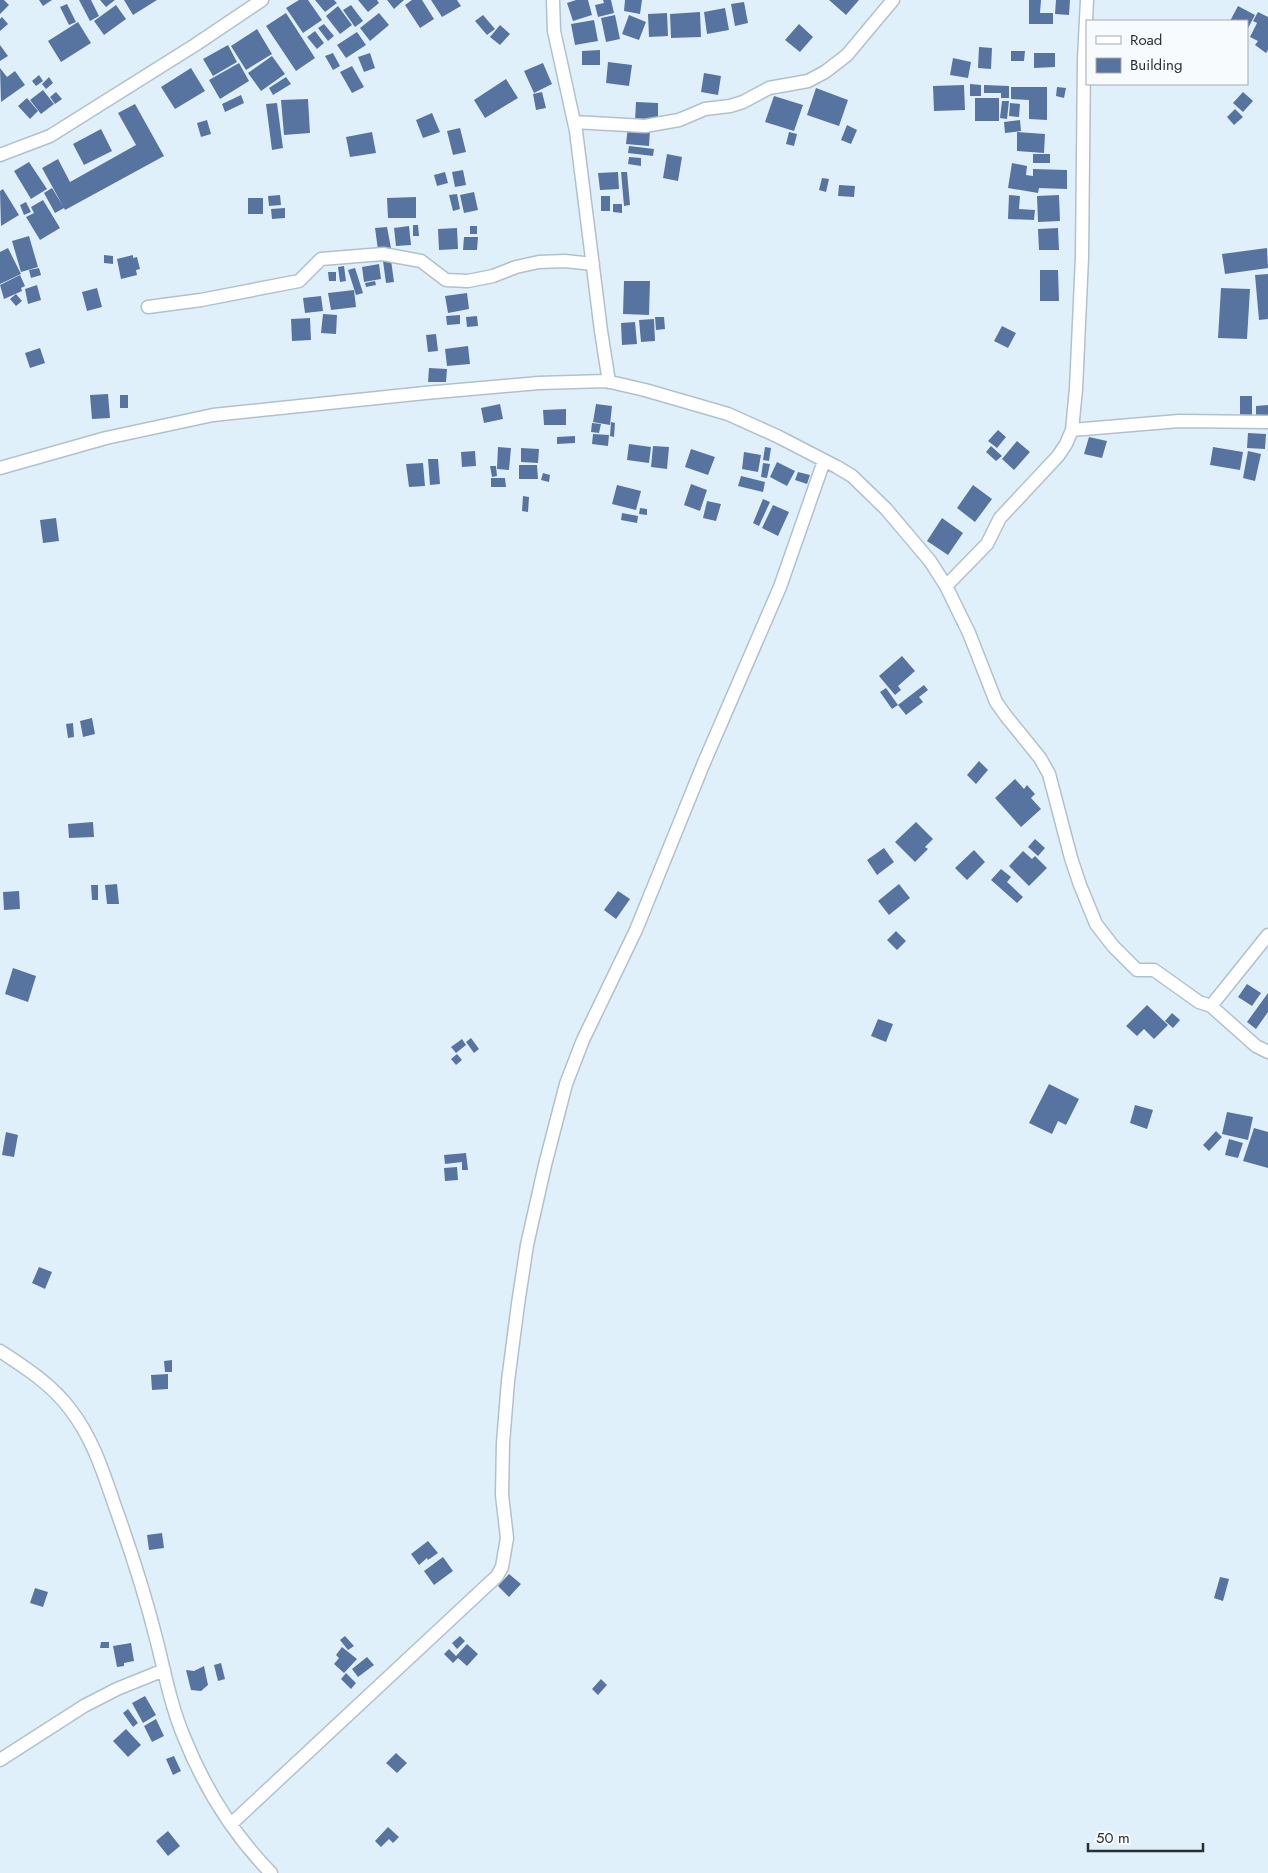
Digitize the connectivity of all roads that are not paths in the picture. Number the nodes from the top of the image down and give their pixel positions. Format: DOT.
graph roads {
  1 [pos="262,0"];
  2 [pos="553,0"];
  3 [pos="893,0"];
  4 [pos="1087,0"];
  5 [pos="574,122"];
  6 [pos="0,155"];
  7 [pos="592,264"];
  8 [pos="148,307"];
  9 [pos="608,381"];
  10 [pos="1268,422"];
  11 [pos="1072,430"];
  12 [pos="824,461"];
  13 [pos="0,468"];
  14 [pos="946,586"];
  15 [pos="1268,935"];
  16 [pos="1211,1006"];
  17 [pos="1268,1052"];
  18 [pos="0,1352"];
  19 [pos="164,1670"];
  20 [pos="0,1760"];
  21 [pos="230,1824"];
  22 [pos="271,1873"];
  1 -- 6 [label="street"];
  2 -- 5 [label="street"];
  3 -- 5 [label="street"];
  4 -- 11 [label="street"];
  5 -- 7 [label="street"];
  7 -- 8 [label="street"];
  7 -- 9 [label="street"];
  9 -- 12 [label="street"];
  9 -- 13 [label="street"];
  10 -- 11 [label="street"];
  11 -- 14 [label="street"];
  12 -- 14 [label="street"];
  12 -- 21 [label="street"];
  14 -- 16 [label="street"];
  15 -- 16 [label="street"];
  16 -- 17 [label="street"];
  18 -- 19 [label="street"];
  19 -- 20 [label="street"];
  19 -- 21 [label="street"];
  21 -- 22 [label="street"];
}
